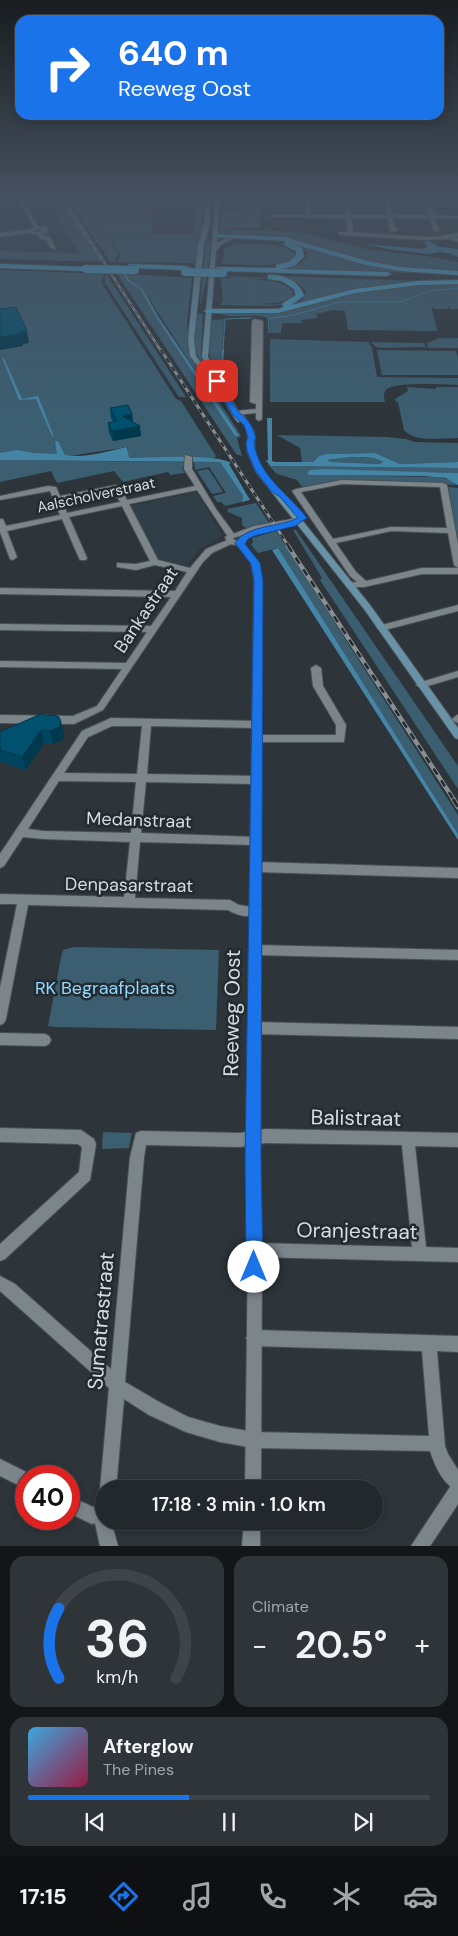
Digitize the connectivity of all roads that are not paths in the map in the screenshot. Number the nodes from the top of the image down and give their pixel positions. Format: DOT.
graph roads {
  1 [pos="192,270"];
  2 [pos="199,270"];
  3 [pos="212,270"];
  4 [pos="235,270"];
  5 [pos="426,270"];
  6 [pos="225,271"];
  7 [pos="458,274"];
  8 [pos="458,281"];
  9 [pos="195,309"];
  10 [pos="209,309"];
  11 [pos="260,320"];
  12 [pos="224,395"];
  13 [pos="239,415"];
  14 [pos="188,460"];
  15 [pos="199,487"];
  16 [pos="0,498"];
  17 [pos="58,499"];
  18 [pos="124,503"];
  19 [pos="65,516"];
  20 [pos="300,519"];
  21 [pos="1,527"];
  22 [pos="452,531"];
  23 [pos="237,538"];
  24 [pos="331,542"];
  25 [pos="13,557"];
  26 [pos="84,558"];
  27 [pos="156,562"];
  28 [pos="120,565"];
  29 [pos="458,565"];
  30 [pos="192,571"];
  31 [pos="458,572"];
  32 [pos="364,584"];
  33 [pos="351,585"];
  34 [pos="0,591"];
  35 [pos="176,594"];
  36 [pos="458,608"];
  37 [pos="0,627"];
  38 [pos="381,628"];
  39 [pos="153,629"];
  40 [pos="0,664"];
  41 [pos="129,666"];
  42 [pos="316,668"];
  43 [pos="458,674"];
  44 [pos="421,685"];
  45 [pos="100,708"];
  46 [pos="441,713"];
  47 [pos="0,720"];
  48 [pos="74,720"];
  49 [pos="111,722"];
  50 [pos="147,723"];
  51 [pos="256,724"];
  52 [pos="84,734"];
  53 [pos="458,736"];
  54 [pos="256,739"];
  55 [pos="458,743"];
  56 [pos="56,777"];
  57 [pos="141,778"];
  58 [pos="256,780"];
  59 [pos="21,832"];
  60 [pos="136,838"];
  61 [pos="256,841"];
  62 [pos="0,863"];
  63 [pos="256,867"];
  64 [pos="458,873"];
  65 [pos="0,899"];
  66 [pos="23,900"];
  67 [pos="129,903"];
  68 [pos="256,911"];
  69 [pos="256,950"];
  70 [pos="458,955"];
  71 [pos="0,1019"];
  72 [pos="255,1028"];
  73 [pos="458,1033"];
  74 [pos="0,1039"];
  75 [pos="45,1040"];
  76 [pos="0,1136"];
  77 [pos="253,1139"];
  78 [pos="408,1139"];
  79 [pos="458,1140"];
  80 [pos="137,1157"];
  81 [pos="254,1250"];
  82 [pos="0,1254"];
  83 [pos="420,1254"];
  84 [pos="458,1255"];
  85 [pos="0,1283"];
  86 [pos="254,1338"];
  87 [pos="429,1342"];
  88 [pos="458,1344"];
  89 [pos="118,1386"];
  90 [pos="254,1440"];
  91 [pos="436,1441"];
  92 [pos="0,1467"];
  93 [pos="15,1475"];
  94 [pos="109,1480"];
  95 [pos="253,1480"];
  96 [pos="458,1483"];
  97 [pos="458,1490"];
  98 [pos="80,1510"];
  99 [pos="95,1514"];
  100 [pos="105,1530"];
  101 [pos="252,1530"];
  102 [pos="108,1546"];
  103 [pos="251,1546"];
  104 [pos="420,1546"];
  1 -- 6 [label="highway, bridge"];
  2 -- 9 [label="main road"];
  3 -- 10 [label="main road"];
  4 -- 6 [label="highway"];
  5 -- 7 [label="highway"];
  6 -- 7 [label="highway"];
  6 -- 8 [label="highway"];
  6 -- 10 [label="highway"];
  8 -- 10 [label="highway"];
  9 -- 10 [label="main road"];
  9 -- 12 [label="main road"];
  10 -- 12 [label="main road"];
  11 -- 13 [label="street"];
  12 -- 13 [label="main road"];
  13 -- 20 [label="main road"];
  14 -- 15 [label="street, Reeweg Oost"];
  15 -- 18 [label="street, Aalscholverstraat"];
  15 -- 23 [label="street, Reeweg Oost"];
  16 -- 17 [label="street"];
  17 -- 18 [label="street"];
  17 -- 19 [label="street"];
  18 -- 19 [label="street, Aalscholverstraat"];
  18 -- 27 [label="street"];
  19 -- 21 [label="street, Aalscholverstraat"];
  19 -- 26 [label="street"];
  20 -- 23 [label="street"];
  20 -- 33 [label="main road"];
  21 -- 25 [label="street"];
  22 -- 24 [label="street"];
  22 -- 24 [label="street"];
  22 -- 29 [label="street"];
  23 -- 30 [label="street, Bankastraat"];
  23 -- 51 [label="street, Reeweg Oost"];
  24 -- 32 [label="street"];
  27 -- 28 [label="street"];
  27 -- 30 [label="street"];
  30 -- 35 [label="street, Bankastraat"];
  31 -- 32 [label="street"];
  32 -- 33 [label="street"];
  33 -- 38 [label="main road"];
  34 -- 35 [label="street"];
  35 -- 39 [label="street, Bankastraat"];
  36 -- 38 [label="street"];
  37 -- 39 [label="street"];
  38 -- 44 [label="main road"];
  39 -- 41 [label="street, Bankastraat"];
  40 -- 41 [label="street"];
  41 -- 45 [label="street, Bankastraat"];
  42 -- 54 [label="street"];
  43 -- 44 [label="street"];
  44 -- 46 [label="main road"];
  45 -- 48 [label="street"];
  45 -- 49 [label="street"];
  46 -- 53 [label="main road"];
  46 -- 55 [label="main road"];
  47 -- 48 [label="street"];
  48 -- 52 [label="street"];
  49 -- 50 [label="street"];
  49 -- 52 [label="street"];
  50 -- 51 [label="street"];
  50 -- 57 [label="street"];
  51 -- 54 [label="street, Reeweg Oost"];
  52 -- 56 [label="street"];
  54 -- 58 [label="street, Reeweg Oost"];
  56 -- 57 [label="street"];
  56 -- 59 [label="street"];
  57 -- 58 [label="street"];
  57 -- 60 [label="street"];
  58 -- 61 [label="street, Reeweg Oost"];
  59 -- 60 [label="street, Medanstraat"];
  59 -- 62 [label="street"];
  60 -- 61 [label="street, Medanstraat"];
  60 -- 67 [label="street"];
  61 -- 63 [label="street, Reeweg Oost"];
  63 -- 64 [label="street"];
  63 -- 68 [label="street, Reeweg Oost"];
  65 -- 66 [label="street, Denpasarstraat"];
  66 -- 67 [label="street, Denpasarstraat"];
  66 -- 71 [label="street"];
  67 -- 68 [label="street, Denpasarstraat"];
  68 -- 69 [label="street, Reeweg Oost"];
  69 -- 70 [label="street"];
  69 -- 72 [label="street, Reeweg Oost"];
  72 -- 73 [label="street"];
  72 -- 77 [label="street, Reeweg Oost"];
  74 -- 75 [label="street"];
  76 -- 82 [label="street"];
  77 -- 78 [label="street, Balistraat"];
  77 -- 80 [label="street, Balistraat"];
  77 -- 81 [label="street, Reeweg Oost"];
  78 -- 79 [label="street, Balistraat"];
  78 -- 83 [label="street"];
  80 -- 89 [label="street, Sumatrastraat"];
  81 -- 83 [label="street, Oranjestraat"];
  81 -- 86 [label="street, Reeweg Oost"];
  83 -- 84 [label="street, Oranjestraat"];
  85 -- 89 [label="street"];
  86 -- 87 [label="street"];
  86 -- 90 [label="street, Reeweg Oost"];
  87 -- 88 [label="street"];
  87 -- 91 [label="street"];
  89 -- 90 [label="street"];
  89 -- 94 [label="street, Sumatrastraat"];
  90 -- 91 [label="street"];
  90 -- 95 [label="street, Reeweg Oost"];
  91 -- 96 [label="street"];
  92 -- 93 [label="street"];
  97 -- 104 [label="street"];
  98 -- 99 [label="street"];
  100 -- 102 [label="street"];
  101 -- 103 [label="street"];
}
